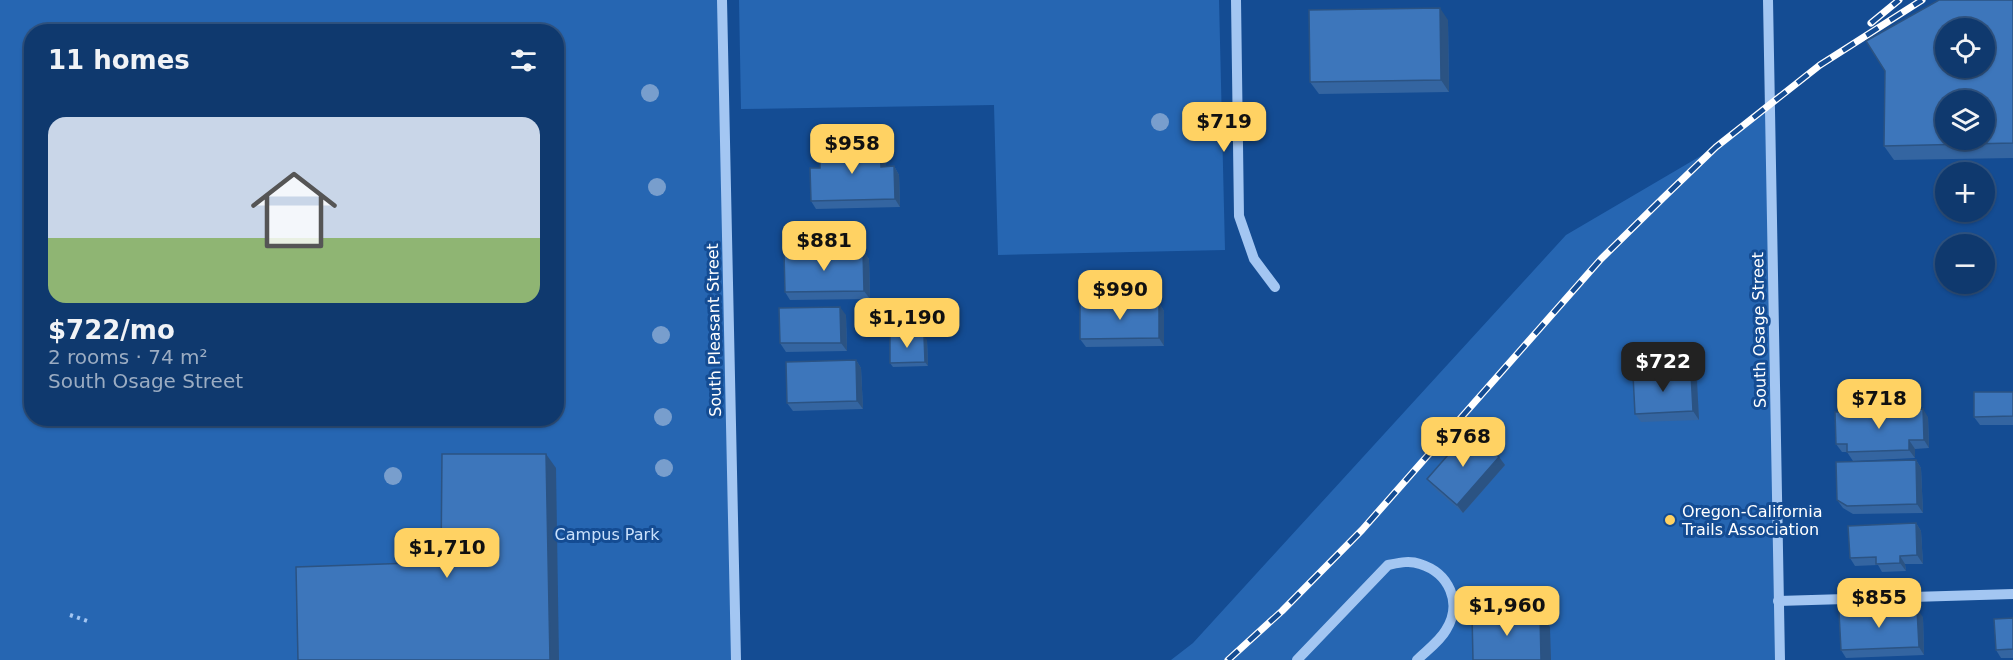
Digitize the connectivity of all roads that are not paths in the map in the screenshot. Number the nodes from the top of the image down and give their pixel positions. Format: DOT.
graph roads {
  1 [pos="722,0"];
  2 [pos="1236,0"];
  3 [pos="1768,0"];
  4 [pos="1275,287"];
  5 [pos="2013,594"];
  6 [pos="1778,601"];
  7 [pos="736,660"];
  8 [pos="1298,660"];
  9 [pos="1417,660"];
  10 [pos="1780,660"];
  1 -- 7 [label="street, South Pleasant Street"];
  2 -- 4 [label="street"];
  3 -- 6 [label="street, South Osage Street"];
  5 -- 6 [label="street"];
  6 -- 10 [label="street, South Osage Street"];
  8 -- 9 [label="street"];
}
